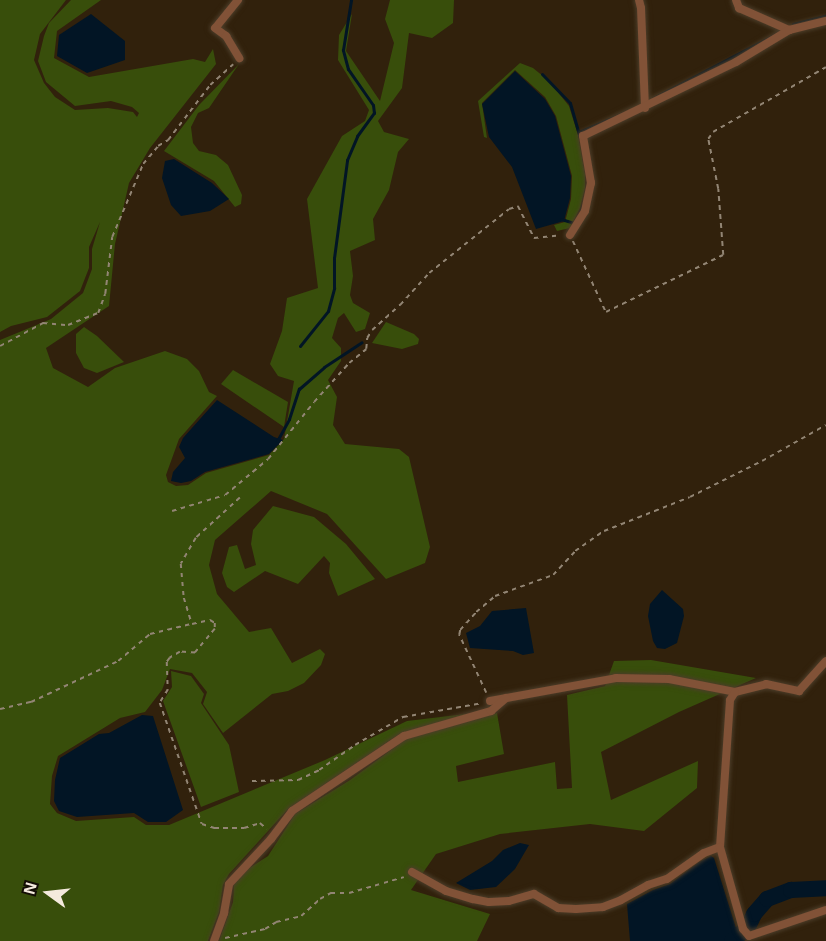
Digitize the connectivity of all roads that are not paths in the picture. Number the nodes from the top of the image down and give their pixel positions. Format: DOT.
graph roads {
  1 [pos="238,0"];
  2 [pos="639,0"];
  3 [pos="736,0"];
  4 [pos="826,21"];
  5 [pos="789,30"];
  6 [pos="239,58"];
  7 [pos="645,108"];
  8 [pos="570,235"];
  9 [pos="826,661"];
  10 [pos="735,692"];
  11 [pos="506,698"];
  12 [pos="490,701"];
  13 [pos="720,847"];
  14 [pos="412,872"];
  15 [pos="826,910"];
  16 [pos="215,940"];
  1 -- 6 [label="street"];
  2 -- 7 [label="street"];
  3 -- 5 [label="street"];
  4 -- 5 [label="street"];
  5 -- 7 [label="street"];
  7 -- 8 [label="street"];
  9 -- 10 [label="street"];
  10 -- 11 [label="street"];
  10 -- 13 [label="street"];
  11 -- 12 [label="street"];
  11 -- 16 [label="street"];
  13 -- 14 [label="street"];
  13 -- 15 [label="street"];
}
